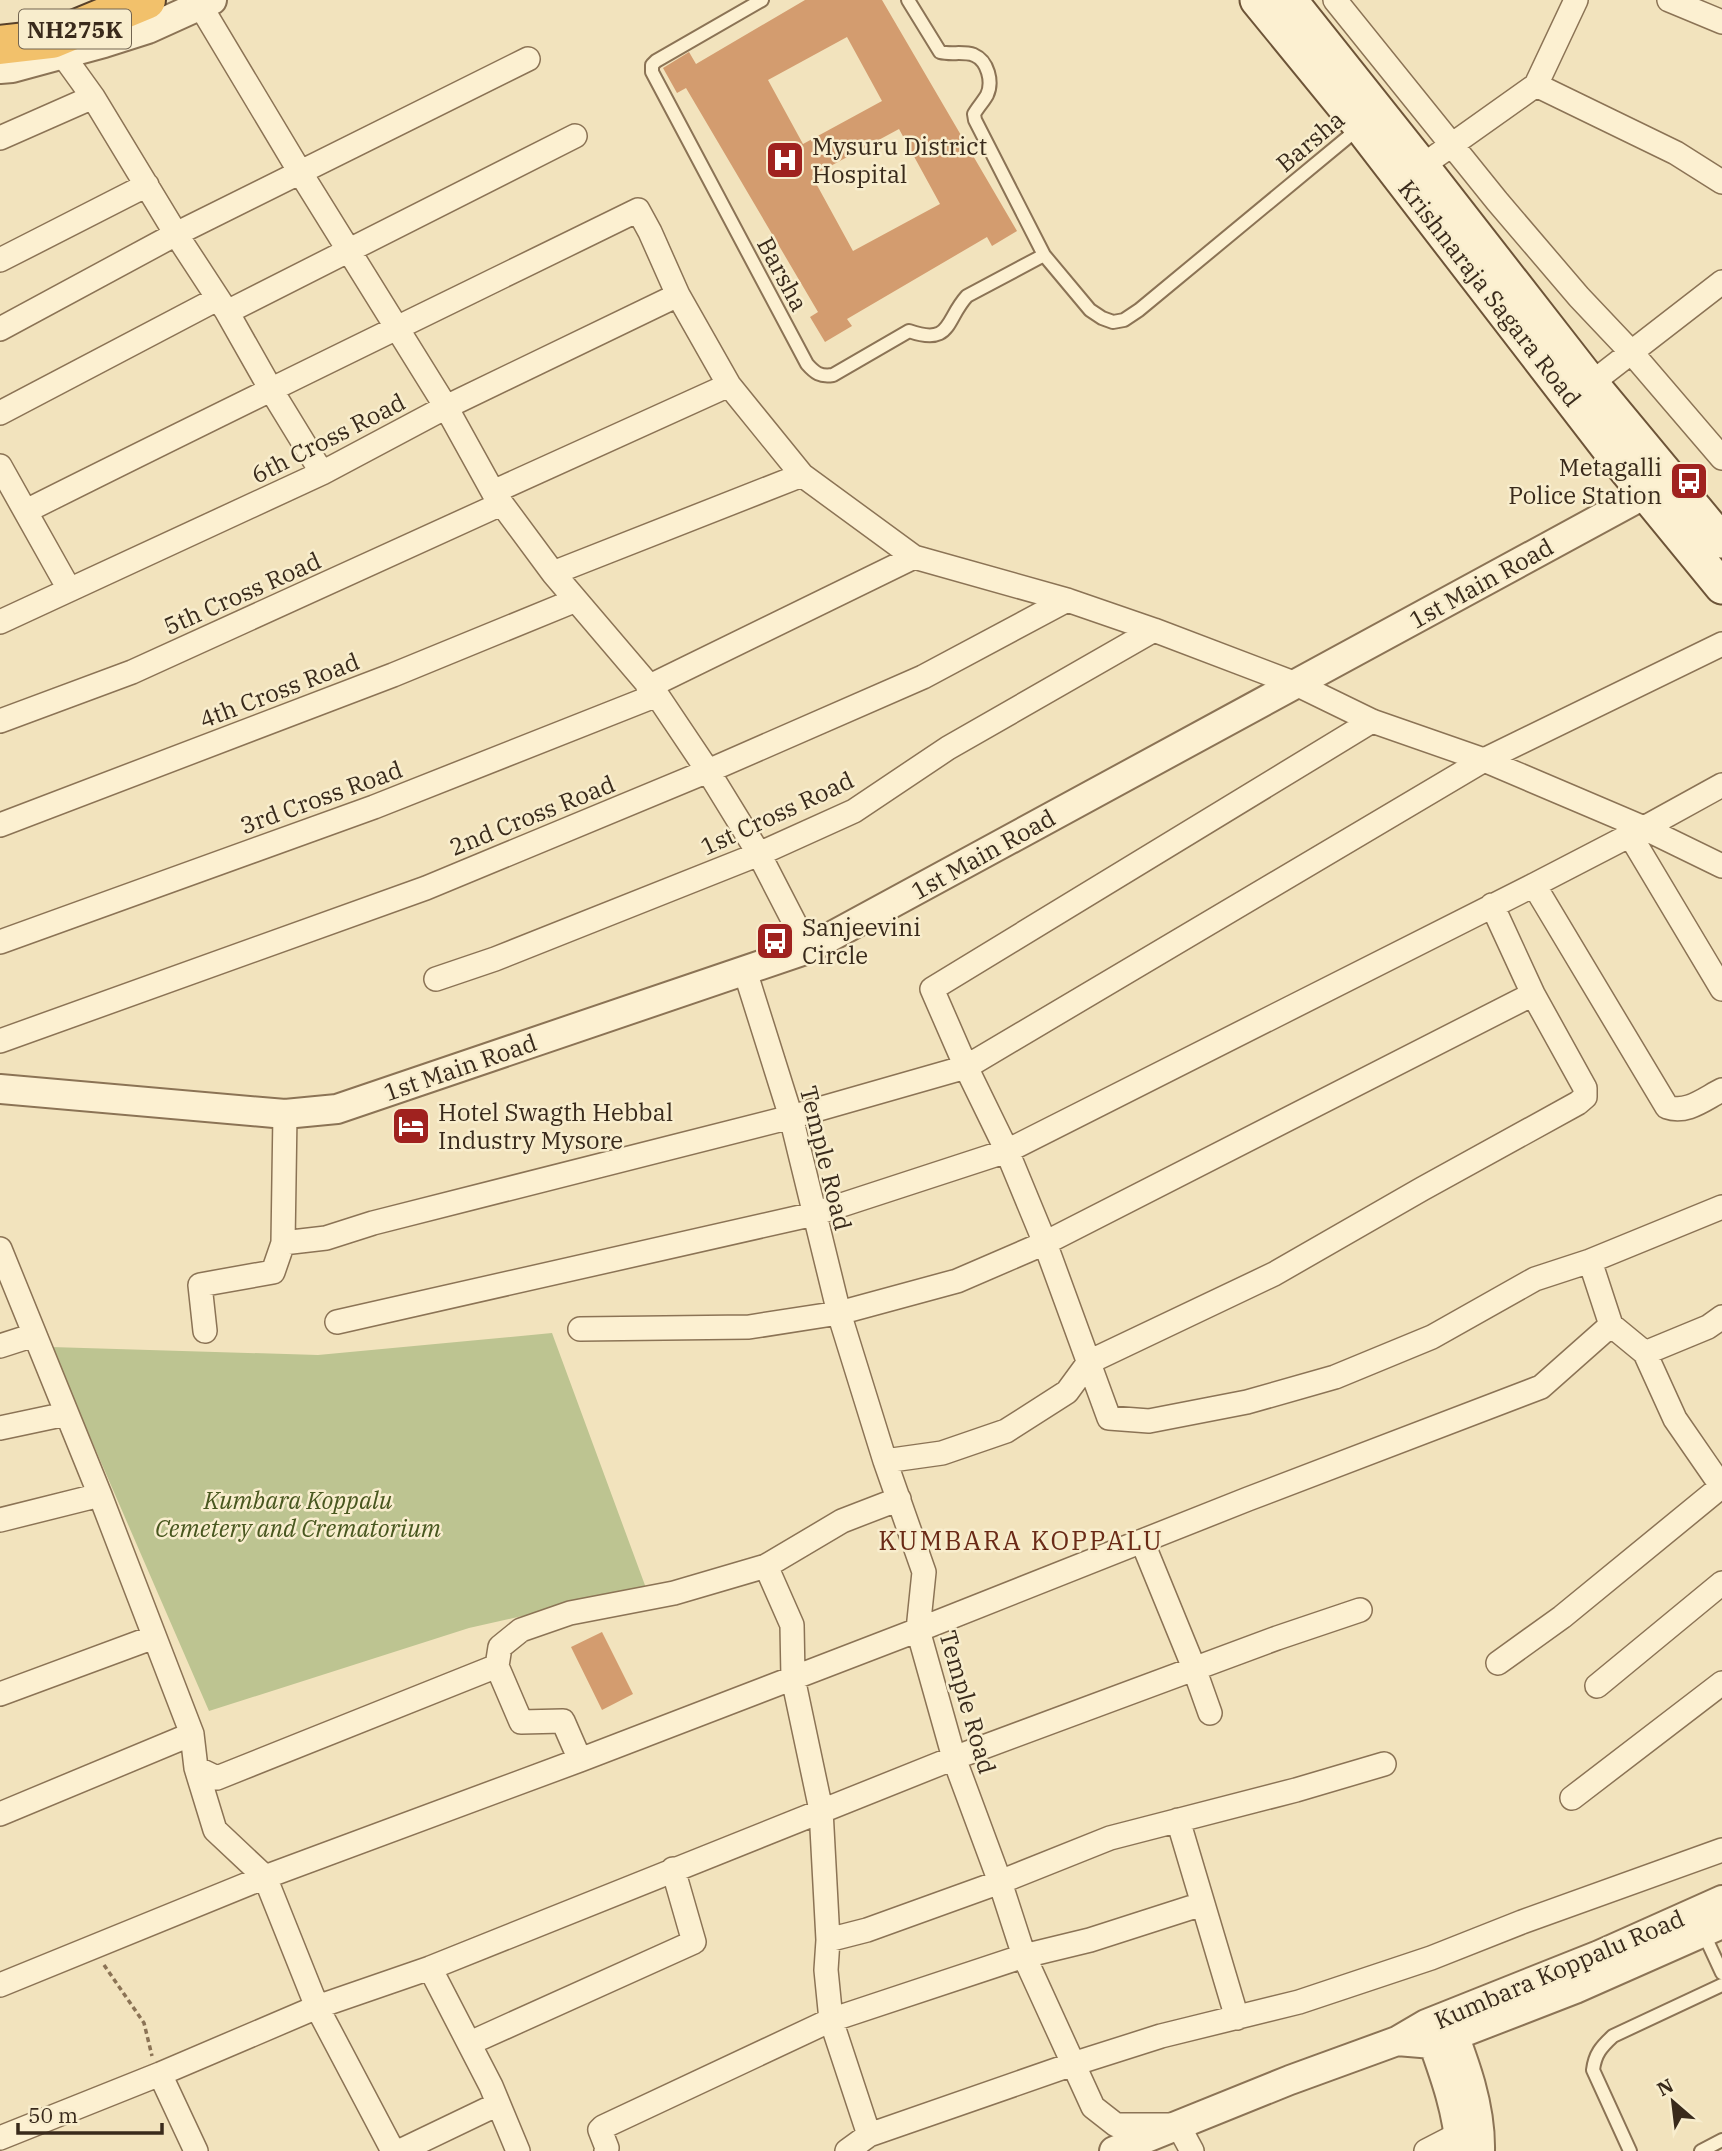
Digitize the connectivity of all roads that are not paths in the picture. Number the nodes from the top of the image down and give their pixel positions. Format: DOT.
graph roads {
  1 [pos="146,0"];
  2 [pos="762,0"];
  3 [pos="908,0"];
  4 [pos="1257,0"];
  5 [pos="1290,0"];
  6 [pos="1335,0"];
  7 [pos="1576,0"];
  8 [pos="1669,0"];
  9 [pos="206,2"];
  10 [pos="1722,22"];
  11 [pos="0,46"];
  12 [pos="62,54"];
  13 [pos="528,59"];
  14 [pos="0,69"];
  15 [pos="1536,85"];
  16 [pos="93,97"];
  17 [pos="1370,119"];
  18 [pos="575,136"];
  19 [pos="0,138"];
  20 [pos="1453,145"];
  21 [pos="1422,166"];
  22 [pos="300,172"];
  23 [pos="1722,183"];
  24 [pos="147,185"];
  25 [pos="176,234"];
  26 [pos="348,250"];
  27 [pos="1044,255"];
  28 [pos="0,260"];
  29 [pos="1722,282"];
  30 [pos="678,295"];
  31 [pos="222,305"];
  32 [pos="0,328"];
  33 [pos="397,328"];
  34 [pos="1632,353"];
  35 [pos="729,385"];
  36 [pos="270,388"];
  37 [pos="1582,391"];
  38 [pos="446,407"];
  39 [pos="0,414"];
  40 [pos="1722,458"];
  41 [pos="0,466"];
  42 [pos="322,474"];
  43 [pos="802,475"];
  44 [pos="1658,485"];
  45 [pos="497,498"];
  46 [pos="26,511"];
  47 [pos="1722,541"];
  48 [pos="914,557"];
  49 [pos="553,573"];
  50 [pos="1722,587"];
  51 [pos="69,589"];
  52 [pos="576,600"];
  53 [pos="1067,600"];
  54 [pos="0,622"];
  55 [pos="1154,630"];
  56 [pos="1722,644"];
  57 [pos="1296,684"];
  58 [pos="652,691"];
  59 [pos="0,721"];
  60 [pos="1372,721"];
  61 [pos="1484,761"];
  62 [pos="708,771"];
  63 [pos="1722,785"];
  64 [pos="0,825"];
  65 [pos="1637,832"];
  66 [pos="759,854"];
  67 [pos="1722,866"];
  68 [pos="1534,885"];
  69 [pos="1492,905"];
  70 [pos="0,942"];
  71 [pos="808,949"];
  72 [pos="746,971"];
  73 [pos="1719,976"];
  74 [pos="436,979"];
  75 [pos="1533,994"];
  76 [pos="0,1041"];
  77 [pos="966,1067"];
  78 [pos="0,1089"];
  79 [pos="1722,1090"];
  80 [pos="285,1114"];
  81 [pos="790,1117"];
  82 [pos="1007,1151"];
  83 [pos="1722,1208"];
  84 [pos="814,1214"];
  85 [pos="283,1243"];
  86 [pos="1045,1244"];
  87 [pos="0,1249"];
  88 [pos="1590,1261"];
  89 [pos="5,1277"];
  90 [pos="839,1313"];
  91 [pos="1722,1317"];
  92 [pos="337,1322"];
  93 [pos="1611,1325"];
  94 [pos="580,1329"];
  95 [pos="205,1331"];
  96 [pos="34,1335"];
  97 [pos="0,1346"];
  98 [pos="1645,1353"];
  99 [pos="1088,1362"];
  100 [pos="66,1414"];
  101 [pos="0,1428"];
  102 [pos="885,1461"];
  103 [pos="1722,1487"];
  104 [pos="100,1495"];
  105 [pos="899,1499"];
  106 [pos="0,1520"];
  107 [pos="1142,1541"];
  108 [pos="766,1566"];
  109 [pos="1722,1583"];
  110 [pos="1360,1610"];
  111 [pos="918,1630"];
  112 [pos="154,1637"];
  113 [pos="1498,1663"];
  114 [pos="497,1666"];
  115 [pos="1194,1668"];
  116 [pos="793,1678"];
  117 [pos="1722,1683"];
  118 [pos="1597,1686"];
  119 [pos="0,1694"];
  120 [pos="1210,1713"];
  121 [pos="192,1734"];
  122 [pos="954,1758"];
  123 [pos="580,1760"];
  124 [pos="1384,1764"];
  125 [pos="196,1768"];
  126 [pos="1572,1798"];
  127 [pos="821,1810"];
  128 [pos="0,1814"];
  129 [pos="1178,1820"];
  130 [pos="1722,1850"];
  131 [pos="673,1870"];
  132 [pos="265,1877"];
  133 [pos="1000,1882"];
  134 [pos="1722,1900"];
  135 [pos="1202,1904"];
  136 [pos="1713,1928"];
  137 [pos="828,1940"];
  138 [pos="1024,1956"];
  139 [pos="430,1968"];
  140 [pos="1722,1973"];
  141 [pos="1722,1985"];
  142 [pos="0,1986"];
  143 [pos="317,2007"];
  144 [pos="1237,2018"];
  145 [pos="831,2020"];
  146 [pos="1440,2030"];
  147 [pos="470,2043"];
  148 [pos="1073,2064"];
  149 [pos="160,2074"];
  150 [pos="498,2104"];
  151 [pos="1178,2126"];
  152 [pos="0,2138"];
  153 [pos="1722,2140"];
  154 [pos="1466,2145"];
  155 [pos="855,2146"];
  156 [pos="196,2151"];
  157 [pos="393,2151"];
  158 [pos="400,2151"];
  159 [pos="518,2151"];
  160 [pos="606,2151"];
  161 [pos="1114,2151"];
  162 [pos="1192,2151"];
  163 [pos="1426,2151"];
  164 [pos="1630,2151"];
  165 [pos="1702,2151"];
  1 -- 11 [label="highway, NH275K"];
  2 -- 27 [label="lane, Barsha"];
  3 -- 27 [label="lane, Barsha"];
  4 -- 17 [label="main road, Krishnaraja Sagara Road"];
  5 -- 17 [label="main road, Krishnaraja Sagara Road"];
  6 -- 20 [label="street"];
  7 -- 15 [label="street"];
  8 -- 10 [label="street"];
  9 -- 12 [label="street"];
  9 -- 22 [label="street"];
  12 -- 14 [label="street"];
  12 -- 16 [label="street"];
  13 -- 22 [label="street"];
  15 -- 20 [label="street"];
  15 -- 23 [label="street"];
  16 -- 19 [label="street"];
  16 -- 24 [label="street"];
  17 -- 21 [label="main road, Krishnaraja Sagara Road"];
  17 -- 27 [label="lane, Barsha"];
  17 -- 37 [label="main road, Krishnaraja Sagara Road"];
  18 -- 26 [label="street"];
  20 -- 21 [label="street"];
  20 -- 34 [label="street"];
  21 -- 37 [label="main road, Krishnaraja Sagara Road"];
  22 -- 25 [label="street"];
  22 -- 26 [label="street"];
  24 -- 25 [label="street"];
  24 -- 28 [label="street"];
  25 -- 31 [label="street"];
  25 -- 32 [label="street"];
  26 -- 31 [label="street"];
  26 -- 33 [label="street"];
  29 -- 34 [label="street"];
  30 -- 33 [label="street"];
  30 -- 35 [label="street"];
  30 -- 38 [label="street, 6th Cross Road"];
  31 -- 36 [label="street"];
  31 -- 39 [label="street"];
  33 -- 36 [label="street"];
  33 -- 38 [label="street"];
  34 -- 37 [label="street"];
  34 -- 40 [label="street"];
  35 -- 43 [label="street"];
  35 -- 45 [label="street, 5th Cross Road"];
  36 -- 42 [label="street"];
  36 -- 46 [label="street"];
  37 -- 44 [label="main road, Krishnaraja Sagara Road"];
  38 -- 42 [label="street, 6th Cross Road"];
  38 -- 45 [label="street"];
  41 -- 46 [label="street"];
  42 -- 51 [label="street, 6th Cross Road"];
  43 -- 48 [label="street"];
  43 -- 49 [label="street"];
  44 -- 47 [label="main road, Krishnaraja Sagara Road"];
  44 -- 50 [label="main road, Krishnaraja Sagara Road"];
  44 -- 57 [label="street, 1st Main Road"];
  45 -- 49 [label="street"];
  45 -- 59 [label="street, 5th Cross Road"];
  46 -- 51 [label="street"];
  48 -- 53 [label="street"];
  48 -- 58 [label="street, 3rd Cross Road"];
  49 -- 52 [label="street"];
  51 -- 54 [label="street, 6th Cross Road"];
  52 -- 58 [label="street"];
  52 -- 64 [label="street, 4th Cross Road"];
  53 -- 55 [label="street"];
  53 -- 62 [label="street, 2nd Cross Road"];
  55 -- 57 [label="street"];
  55 -- 66 [label="street, 1st Cross Road"];
  56 -- 61 [label="street"];
  57 -- 60 [label="street"];
  57 -- 71 [label="street, 1st Main Road"];
  58 -- 62 [label="street"];
  58 -- 70 [label="street, 3rd Cross Road"];
  60 -- 61 [label="street"];
  60 -- 77 [label="street"];
  61 -- 65 [label="street"];
  61 -- 77 [label="street"];
  62 -- 66 [label="street"];
  62 -- 76 [label="street, 2nd Cross Road"];
  63 -- 65 [label="street"];
  65 -- 67 [label="street"];
  65 -- 68 [label="street"];
  65 -- 73 [label="street"];
  66 -- 71 [label="street"];
  66 -- 74 [label="street, 1st Cross Road"];
  68 -- 69 [label="street"];
  68 -- 79 [label="street"];
  69 -- 75 [label="street"];
  69 -- 82 [label="street"];
  71 -- 72 [label="street, 1st Main Road"];
  72 -- 80 [label="street, 1st Main Road"];
  72 -- 81 [label="street, Temple Road"];
  75 -- 86 [label="street"];
  75 -- 99 [label="street"];
  77 -- 81 [label="street"];
  77 -- 82 [label="street"];
  78 -- 80 [label="street, 1st Main Road"];
  80 -- 85 [label="street"];
  81 -- 84 [label="street, Temple Road"];
  81 -- 85 [label="street"];
  82 -- 84 [label="street"];
  82 -- 86 [label="street"];
  83 -- 88 [label="street"];
  84 -- 90 [label="street, Temple Road"];
  84 -- 92 [label="street"];
  85 -- 95 [label="street"];
  86 -- 90 [label="street"];
  86 -- 99 [label="street"];
  87 -- 89 [label="street"];
  88 -- 93 [label="street"];
  88 -- 99 [label="street"];
  89 -- 96 [label="street"];
  90 -- 94 [label="street"];
  90 -- 102 [label="street, Temple Road"];
  91 -- 98 [label="street"];
  93 -- 98 [label="street"];
  93 -- 107 [label="street"];
  96 -- 97 [label="street"];
  96 -- 100 [label="street"];
  98 -- 103 [label="street"];
  99 -- 102 [label="street"];
  100 -- 101 [label="street"];
  100 -- 104 [label="street"];
  102 -- 105 [label="street, Temple Road"];
  103 -- 113 [label="street"];
  104 -- 106 [label="street"];
  104 -- 112 [label="street"];
  105 -- 108 [label="street"];
  105 -- 111 [label="street, Temple Road"];
  107 -- 111 [label="street"];
  107 -- 115 [label="street"];
  108 -- 114 [label="street"];
  108 -- 116 [label="street"];
  109 -- 118 [label="street"];
  110 -- 115 [label="street"];
  111 -- 116 [label="street"];
  111 -- 122 [label="street, Temple Road"];
  112 -- 119 [label="street"];
  112 -- 121 [label="street"];
  114 -- 123 [label="street"];
  114 -- 125 [label="street"];
  115 -- 120 [label="street"];
  115 -- 122 [label="street"];
  116 -- 123 [label="street"];
  116 -- 127 [label="street"];
  117 -- 126 [label="street"];
  121 -- 125 [label="street"];
  121 -- 128 [label="street"];
  122 -- 127 [label="street"];
  122 -- 133 [label="street, Temple Road"];
  123 -- 132 [label="street"];
  124 -- 129 [label="street"];
  125 -- 132 [label="street"];
  127 -- 131 [label="street"];
  127 -- 137 [label="street"];
  129 -- 133 [label="street"];
  129 -- 135 [label="street"];
  130 -- 144 [label="street"];
  131 -- 139 [label="street"];
  131 -- 147 [label="street"];
  132 -- 142 [label="street"];
  132 -- 143 [label="street"];
  133 -- 137 [label="street"];
  133 -- 138 [label="street, Temple Road"];
  134 -- 146 [label="street, Kumbara Koppalu Road"];
  135 -- 138 [label="street"];
  135 -- 144 [label="street"];
  136 -- 140 [label="lane"];
  136 -- 146 [label="street, Kumbara Koppalu Road"];
  137 -- 145 [label="street"];
  138 -- 145 [label="street"];
  138 -- 148 [label="street, Temple Road"];
  139 -- 143 [label="street"];
  139 -- 147 [label="street"];
  141 -- 164 [label="lane"];
  143 -- 149 [label="street"];
  143 -- 157 [label="street"];
  144 -- 148 [label="street"];
  145 -- 155 [label="street"];
  145 -- 160 [label="street"];
  146 -- 151 [label="street, Kumbara Koppalu Road"];
  146 -- 154 [label="street"];
  147 -- 150 [label="street"];
  148 -- 151 [label="street, Temple Road"];
  148 -- 155 [label="street"];
  149 -- 152 [label="street"];
  149 -- 156 [label="street"];
  150 -- 158 [label="street"];
  150 -- 159 [label="street"];
  151 -- 161 [label="street, Kumbara Koppalu Road"];
  151 -- 162 [label="street"];
  153 -- 165 [label="lane"];
  154 -- 163 [label="street"];
}
